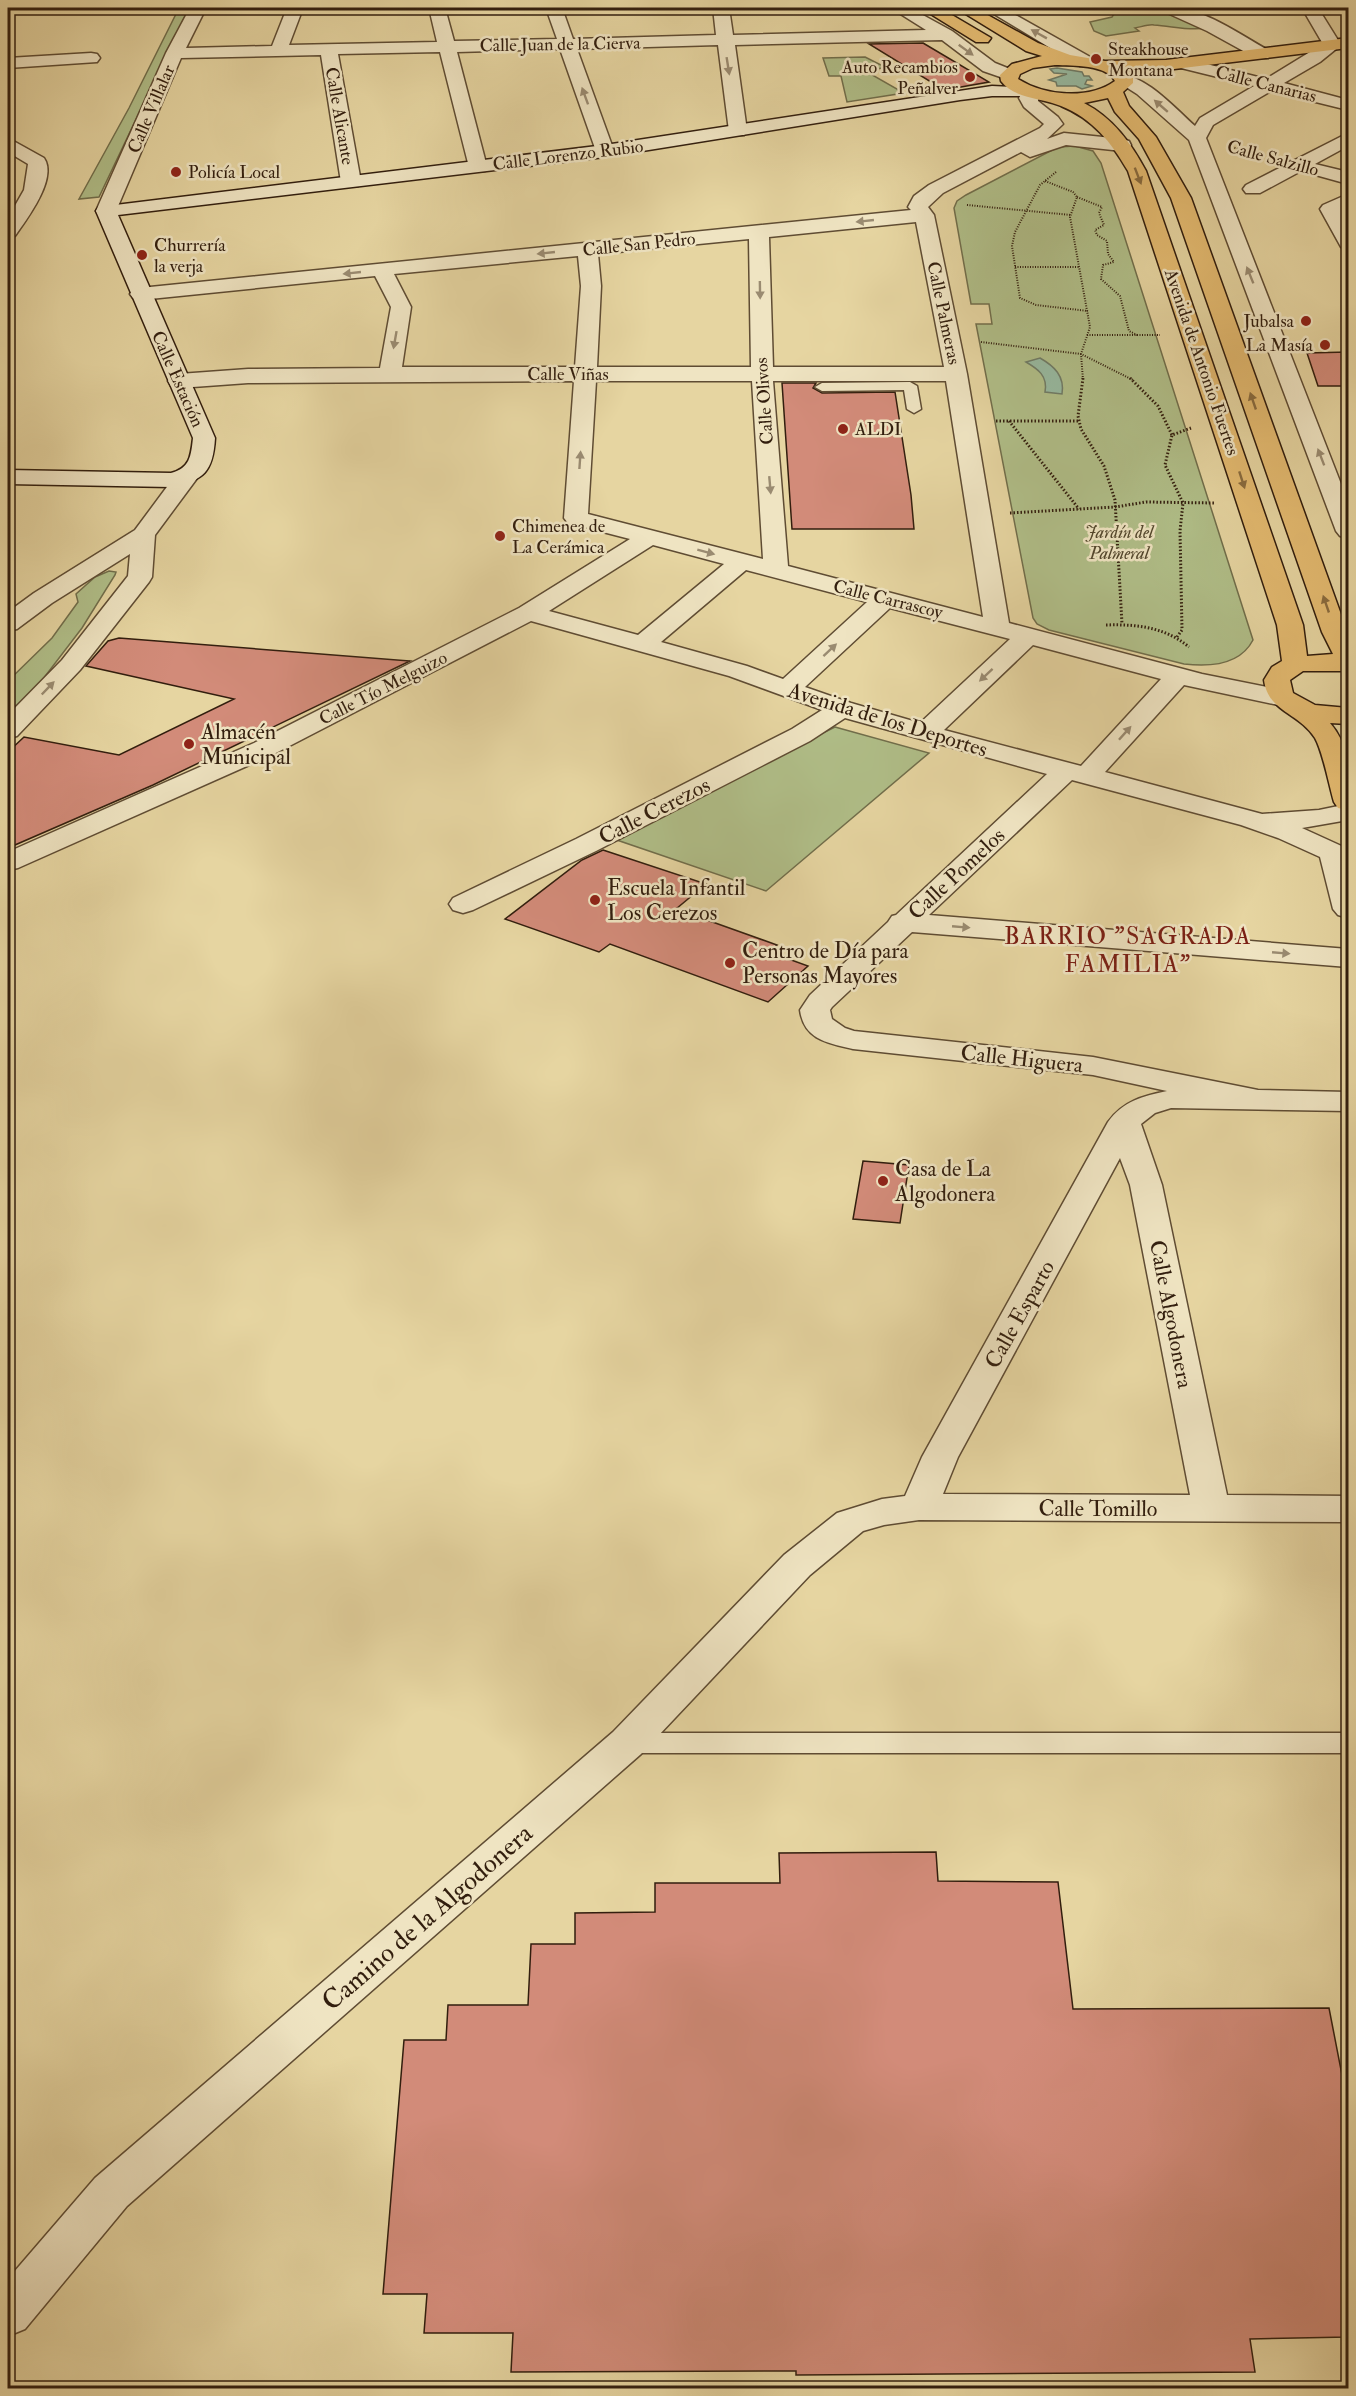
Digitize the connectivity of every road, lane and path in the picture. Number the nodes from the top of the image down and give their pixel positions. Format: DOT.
graph roads {
  1 [pos="198,8"];
  2 [pos="296,8"];
  3 [pos="437,8"];
  4 [pos="554,8"];
  5 [pos="721,8"];
  6 [pos="899,8"];
  7 [pos="929,8"];
  8 [pos="964,8"];
  9 [pos="992,8"];
  10 [pos="1171,8"];
  11 [pos="1310,8"];
  12 [pos="946,35"];
  13 [pos="724,40"];
  14 [pos="566,44"];
  15 [pos="1340,44"];
  16 [pos="447,46"];
  17 [pos="329,50"];
  18 [pos="278,51"];
  19 [pos="175,53"];
  20 [pos="1262,54"];
  21 [pos="91,58"];
  22 [pos="1080,61"];
  23 [pos="1007,62"];
  24 [pos="8,63"];
  25 [pos="1175,64"];
  26 [pos="1106,66"];
  27 [pos="1267,84"];
  28 [pos="1119,86"];
  29 [pos="1348,86"];
  30 [pos="1029,92"];
  31 [pos="1303,93"];
  32 [pos="960,95"];
  33 [pos="1053,97"];
  34 [pos="1348,105"];
  35 [pos="738,130"];
  36 [pos="1197,138"];
  37 [pos="1348,139"];
  38 [pos="1056,140"];
  39 [pos="8,144"];
  40 [pos="1122,145"];
  41 [pos="605,151"];
  42 [pos="1299,165"];
  43 [pos="478,166"];
  44 [pos="1348,178"];
  45 [pos="1045,181"];
  46 [pos="351,182"];
  47 [pos="1253,189"];
  48 [pos="1077,197"];
  49 [pos="1348,200"];
  50 [pos="931,208"];
  51 [pos="1028,210"];
  52 [pos="106,211"];
  53 [pos="1071,215"];
  54 [pos="9,227"];
  55 [pos="759,232"];
  56 [pos="1348,243"];
  57 [pos="586,249"];
  58 [pos="1015,267"];
  59 [pos="1079,267"];
  60 [pos="381,270"];
  61 [pos="140,294"];
  62 [pos="1088,311"];
  63 [pos="949,334"];
  64 [pos="1087,335"];
  65 [pos="1137,335"];
  66 [pos="1193,336"];
  67 [pos="1081,354"];
  68 [pos="390,374"];
  69 [pos="585,374"];
  70 [pos="956,374"];
  71 [pos="762,375"];
  72 [pos="179,381"];
  73 [pos="822,387"];
  74 [pos="914,409"];
  75 [pos="964,421"];
  76 [pos="1009,421"];
  77 [pos="1079,421"];
  78 [pos="1223,423"];
  79 [pos="1172,435"];
  80 [pos="8,477"];
  81 [pos="186,477"];
  82 [pos="1183,502"];
  83 [pos="1249,503"];
  84 [pos="1115,507"];
  85 [pos="1079,509"];
  86 [pos="979,515"];
  87 [pos="1348,531"];
  88 [pos="143,535"];
  89 [pos="650,537"];
  90 [pos="742,561"];
  91 [pos="776,570"];
  92 [pos="886,598"];
  93 [pos="528,613"];
  94 [pos="8,624"];
  95 [pos="1122,624"];
  96 [pos="997,627"];
  97 [pos="1029,636"];
  98 [pos="1177,637"];
  99 [pos="643,644"];
  100 [pos="1348,658"];
  101 [pos="1348,663"];
  102 [pos="1189,678"];
  103 [pos="1290,687"];
  104 [pos="787,689"];
  105 [pos="842,709"];
  106 [pos="1348,716"];
  107 [pos="8,730"];
  108 [pos="925,733"];
  109 [pos="1076,774"];
  110 [pos="1348,802"];
  111 [pos="1348,812"];
  112 [pos="1251,819"];
  113 [pos="1341,855"];
  114 [pos="8,862"];
  115 [pos="463,904"];
  116 [pos="1348,909"];
  117 [pos="902,922"];
  118 [pos="1348,958"];
  119 [pos="821,1001"];
  120 [pos="1254,1099"];
  121 [pos="1348,1101"];
  122 [pos="1124,1122"];
  123 [pos="919,1508"];
  124 [pos="1211,1508"];
  125 [pos="1345,1511"];
  126 [pos="850,1522"];
  127 [pos="627,1743"];
  128 [pos="1348,1743"];
  129 [pos="8,2314"];
  1 -- 19 [label="street, Calle Villalar"];
  2 -- 18 [label="street"];
  3 -- 16 [label="street"];
  4 -- 14 [label="street"];
  5 -- 13 [label="street"];
  6 -- 12 [label="street"];
  7 -- 23 [label="main road"];
  8 -- 22 [label="main road"];
  22 -- 9 [label="street, one-way"];
  10 -- 20 [label="street"];
  11 -- 15 [label="street"];
  12 -- 13 [label="street, Calle Juan de la Cierva"];
  12 -- 23 [label="street, one-way"];
  13 -- 14 [label="street, Calle Juan de la Cierva"];
  13 -- 35 [label="street, one-way"];
  14 -- 16 [label="street, Calle Juan de la Cierva"];
  41 -- 14 [label="street, one-way"];
  15 -- 20 [label="main road"];
  15 -- 27 [label="street"];
  16 -- 17 [label="street, Calle Juan de la Cierva"];
  16 -- 43 [label="street"];
  17 -- 18 [label="street, Calle Juan de la Cierva"];
  17 -- 46 [label="street, Calle Alicante"];
  18 -- 19 [label="street, Calle Juan de la Cierva"];
  19 -- 52 [label="street, Calle Villalar"];
  20 -- 25 [label="main road"];
  21 -- 24 [label="street"];
  22 -- 23 [label="main road"];
  22 -- 26 [label="main road"];
  23 -- 30 [label="main road"];
  23 -- 32 [label="street"];
  25 -- 26 [label="main road"];
  25 -- 27 [label="street, Calle Canarias"];
  25 -- 28 [label="main road"];
  26 -- 28 [label="main road"];
  27 -- 31 [label="street, Calle Canarias"];
  27 -- 36 [label="street"];
  28 -- 33 [label="main road"];
  36 -- 28 [label="street, one-way"];
  100 -- 28 [label="main road, Avenida de Antonio Fuertes, one-way"];
  29 -- 31 [label="street"];
  30 -- 32 [label="street, Calle Lorenzo Rubio"];
  30 -- 33 [label="main road"];
  30 -- 50 [label="street"];
  31 -- 34 [label="street, Calle Canarias"];
  32 -- 35 [label="street, Calle Lorenzo Rubio"];
  33 -- 40 [label="main road, Avenida de Antonio Fuertes"];
  35 -- 41 [label="street, Calle Lorenzo Rubio"];
  36 -- 42 [label="path, Calle Salzillo"];
  87 -- 36 [label="street, one-way"];
  37 -- 42 [label="street"];
  38 -- 40 [label="street"];
  38 -- 45 [label="path"];
  38 -- 50 [label="street"];
  39 -- 54 [label="street"];
  40 -- 66 [label="main road, Avenida de Antonio Fuertes, one-way"];
  41 -- 43 [label="street, Calle Lorenzo Rubio"];
  42 -- 44 [label="street, Calle Salzillo"];
  42 -- 47 [label="street"];
  43 -- 46 [label="street, Calle Lorenzo Rubio"];
  45 -- 48 [label="path"];
  45 -- 51 [label="path"];
  46 -- 52 [label="street, Calle Lorenzo Rubio"];
  48 -- 53 [label="path"];
  48 -- 65 [label="path"];
  49 -- 56 [label="street"];
  50 -- 51 [label="path"];
  50 -- 55 [label="street, Calle San Pedro, one-way"];
  50 -- 63 [label="street, Calle Palmeras"];
  51 -- 53 [label="path"];
  51 -- 58 [label="path"];
  52 -- 61 [label="street, Calle Estación"];
  53 -- 59 [label="path"];
  55 -- 57 [label="street, Calle San Pedro"];
  55 -- 71 [label="street, Calle Olivos, one-way"];
  57 -- 60 [label="street, Calle San Pedro, one-way"];
  57 -- 69 [label="street"];
  58 -- 59 [label="path"];
  58 -- 62 [label="path"];
  59 -- 62 [label="path"];
  60 -- 61 [label="street, Calle San Pedro, one-way"];
  60 -- 68 [label="street, one-way"];
  61 -- 72 [label="street, Calle Estación"];
  62 -- 64 [label="path"];
  63 -- 67 [label="path"];
  63 -- 70 [label="street, Calle Palmeras"];
  64 -- 65 [label="path"];
  64 -- 67 [label="path"];
  65 -- 66 [label="path"];
  66 -- 78 [label="main road, Avenida de Antonio Fuertes"];
  67 -- 77 [label="path"];
  67 -- 79 [label="path"];
  68 -- 69 [label="street, Calle Viñas"];
  68 -- 72 [label="street, Calle Viñas"];
  69 -- 71 [label="street, Calle Viñas"];
  89 -- 69 [label="street, Calle Carrascoy, one-way"];
  70 -- 71 [label="street, Calle Viñas"];
  70 -- 75 [label="street, Calle Palmeras"];
  71 -- 91 [label="street, Calle Olivos, one-way"];
  72 -- 81 [label="street, Calle Estación"];
  73 -- 74 [label="lane"];
  75 -- 76 [label="path"];
  75 -- 86 [label="street, Calle Palmeras"];
  76 -- 77 [label="path"];
  76 -- 85 [label="path"];
  77 -- 84 [label="path"];
  78 -- 79 [label="path"];
  78 -- 83 [label="main road, Avenida de Antonio Fuertes, one-way"];
  79 -- 82 [label="path"];
  80 -- 81 [label="street"];
  81 -- 88 [label="street, Calle Estación"];
  82 -- 83 [label="path"];
  82 -- 84 [label="path"];
  82 -- 98 [label="path"];
  83 -- 103 [label="main road, Avenida de Antonio Fuertes"];
  84 -- 85 [label="path"];
  84 -- 95 [label="path"];
  85 -- 86 [label="path"];
  86 -- 96 [label="street, Calle Palmeras"];
  88 -- 94 [label="street, Calle Estación"];
  107 -- 88 [label="street, one-way"];
  89 -- 90 [label="street, Calle Carrascoy, one-way"];
  89 -- 93 [label="street, Calle Tío Melguizo"];
  90 -- 91 [label="street, Calle Carrascoy"];
  90 -- 99 [label="street"];
  91 -- 92 [label="street, Calle Carrascoy"];
  92 -- 96 [label="street, Calle Carrascoy"];
  104 -- 92 [label="street, one-way"];
  93 -- 99 [label="street, Avenida de los Deportes"];
  93 -- 114 [label="street, Calle Tío Melguizo"];
  96 -- 97 [label="street, Calle Carrascoy"];
  97 -- 102 [label="street, Calle Carrascoy"];
  97 -- 108 [label="street, one-way"];
  99 -- 104 [label="street, Avenida de los Deportes"];
  101 -- 103 [label="main road"];
  102 -- 103 [label="street, Calle Carrascoy"];
  109 -- 102 [label="street, Calle Pomelos, one-way"];
  103 -- 106 [label="main road"];
  103 -- 110 [label="main road"];
  104 -- 105 [label="street, Avenida de los Deportes"];
  105 -- 108 [label="street, Avenida de los Deportes"];
  105 -- 115 [label="street, Calle Cerezos"];
  108 -- 109 [label="street, Avenida de los Deportes"];
  109 -- 112 [label="street, Avenida de los Deportes"];
  109 -- 117 [label="street, Calle Pomelos"];
  111 -- 112 [label="street"];
  112 -- 113 [label="street"];
  113 -- 116 [label="street"];
  117 -- 118 [label="street, one-way"];
  117 -- 119 [label="street, Calle Pomelos"];
  119 -- 120 [label="street, Calle Higuera"];
  120 -- 121 [label="street, Calle Higuera"];
  120 -- 122 [label="street, Calle Higuera"];
  122 -- 123 [label="street, Calle Esparto"];
  122 -- 124 [label="street, Calle Algodonera"];
  123 -- 124 [label="street, Calle Tomillo"];
  123 -- 126 [label="street, Calle Tomillo"];
  124 -- 125 [label="street, Calle Tomillo"];
  126 -- 127 [label="street, Camino de la Algodonera"];
  127 -- 128 [label="lane"];
  127 -- 129 [label="street, Camino de la Algodonera"];
}
